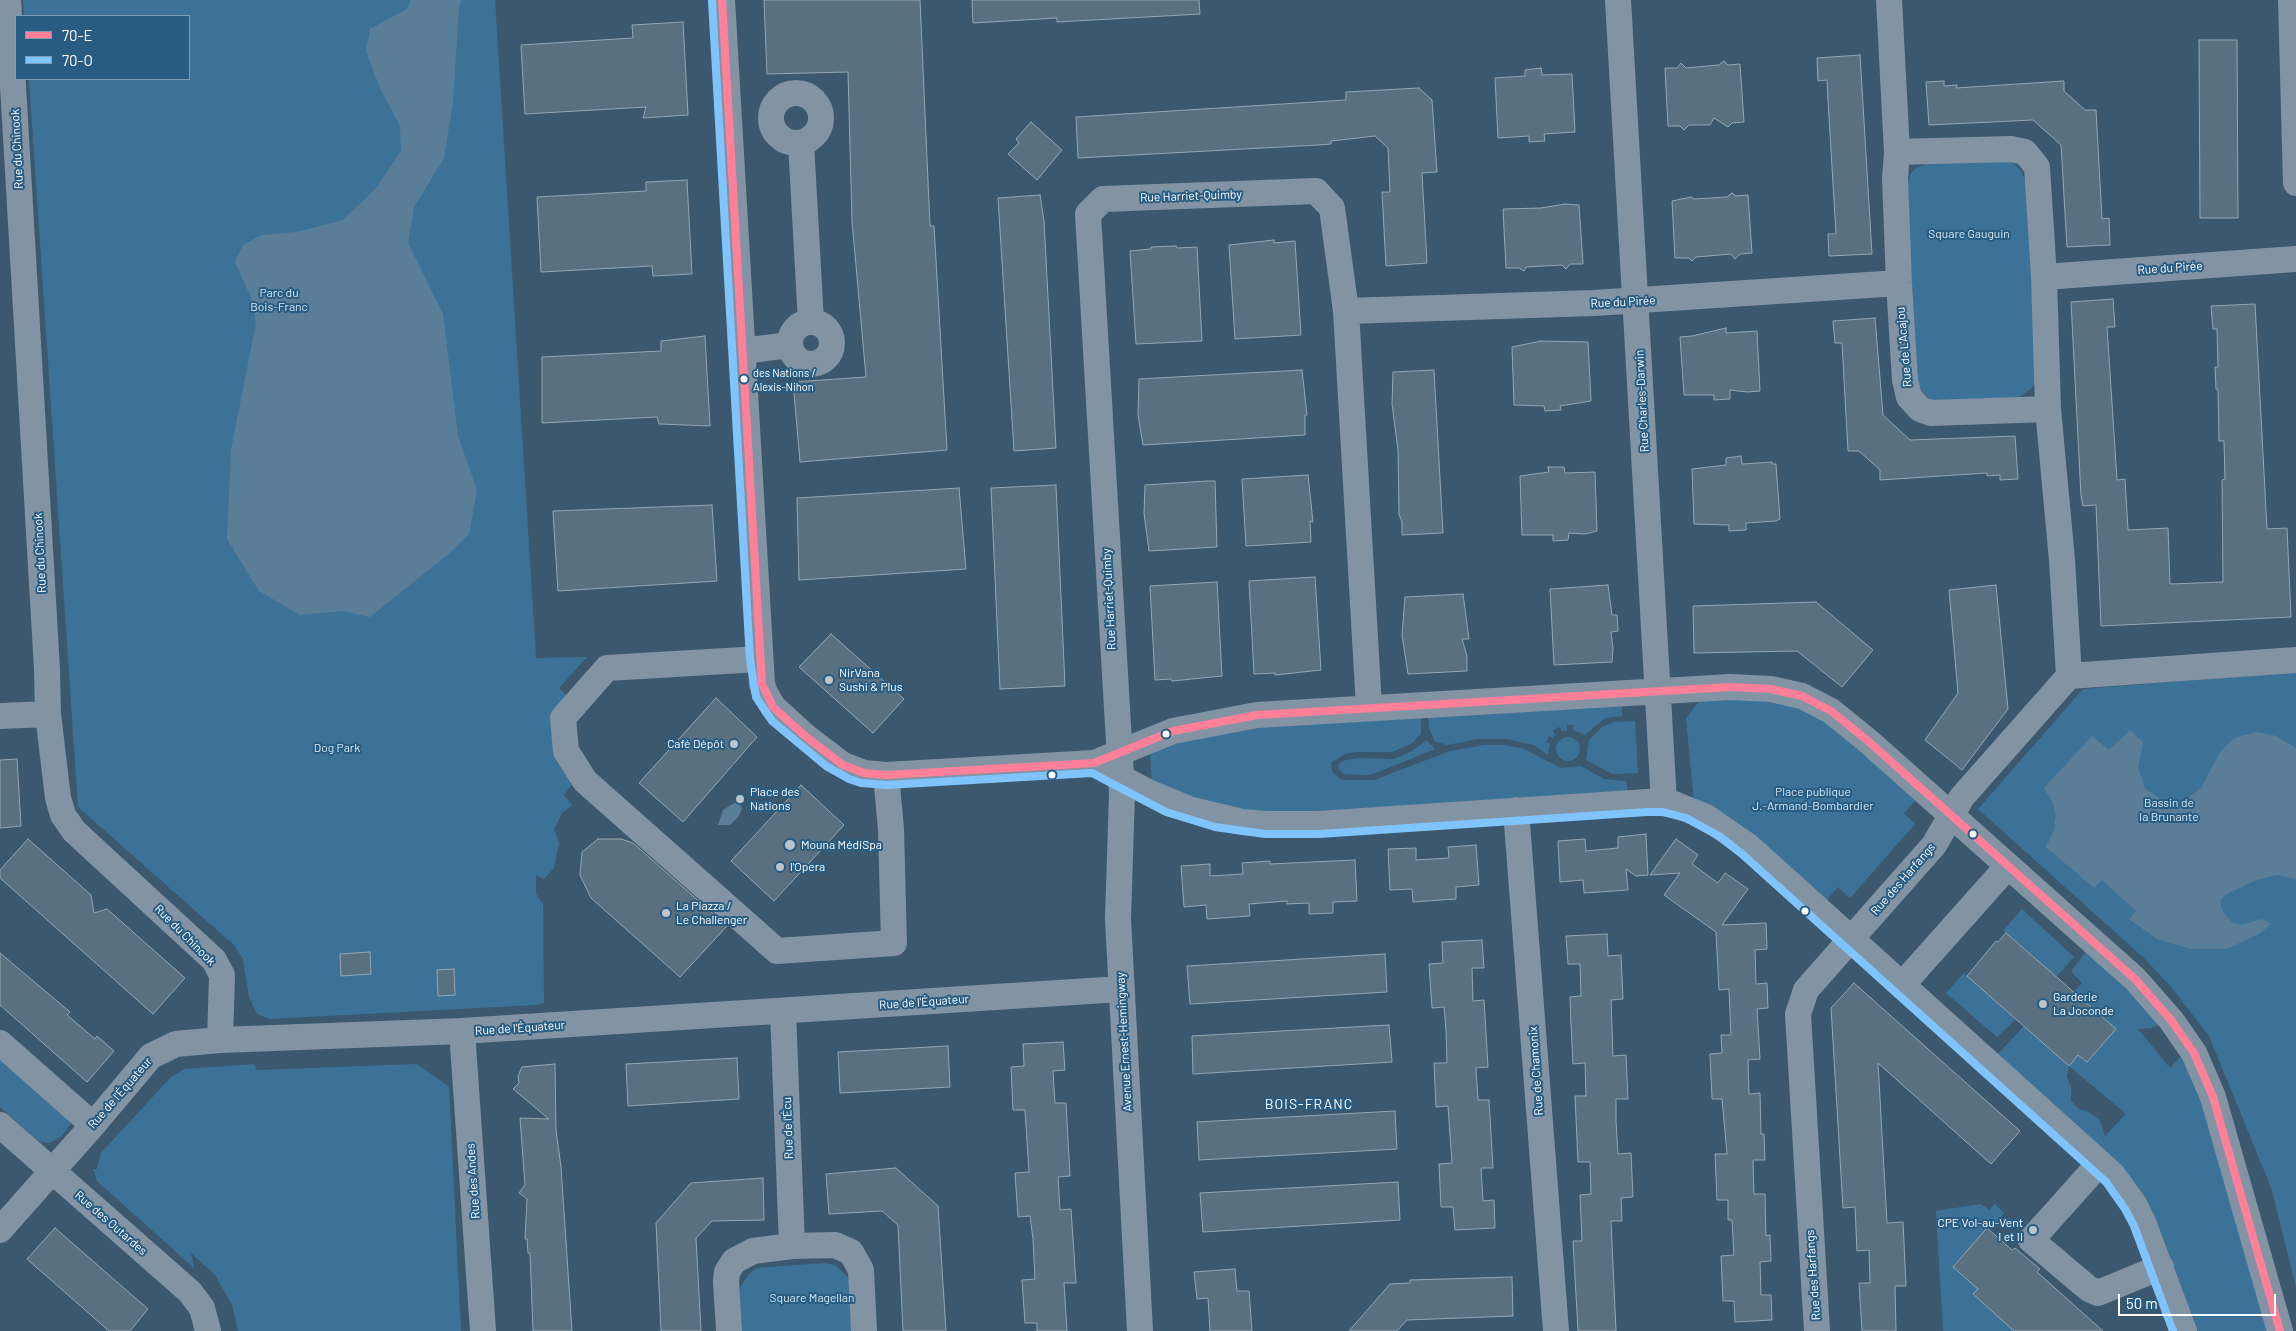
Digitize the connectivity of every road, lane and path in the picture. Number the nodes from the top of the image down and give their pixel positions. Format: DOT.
graph roads {
  1 [pos="8,0"];
  2 [pos="722,0"];
  3 [pos="1618,0"];
  4 [pos="1889,0"];
  5 [pos="2290,0"];
  6 [pos="771,118"];
  7 [pos="729,122"];
  8 [pos="2295,127"];
  9 [pos="801,143"];
  10 [pos="1897,152"];
  11 [pos="2296,183"];
  12 [pos="2296,258"];
  13 [pos="2044,277"];
  14 [pos="1899,283"];
  15 [pos="1636,301"];
  16 [pos="1346,311"];
  17 [pos="811,322"];
  18 [pos="790,345"];
  19 [pos="742,350"];
  20 [pos="2048,409"];
  21 [pos="760,659"];
  22 [pos="2296,660"];
  23 [pos="2069,676"];
  24 [pos="1659,692"];
  25 [pos="1369,707"];
  26 [pos="48,714"];
  27 [pos="0,716"];
  28 [pos="1120,765"];
  29 [pos="886,775"];
  30 [pos="1664,802"];
  31 [pos="1516,810"];
  32 [pos="1951,816"];
  33 [pos="2008,866"];
  34 [pos="1851,939"];
  35 [pos="1902,985"];
  36 [pos="1121,989"];
  37 [pos="783,1011"];
  38 [pos="462,1031"];
  39 [pos="220,1040"];
  40 [pos="0,1043"];
  41 [pos="0,1125"];
  42 [pos="93,1125"];
  43 [pos="2100,1162"];
  44 [pos="52,1172"];
  45 [pos="0,1230"];
  46 [pos="792,1246"];
  47 [pos="2161,1267"];
  48 [pos="208,1331"];
  49 [pos="483,1331"];
  50 [pos="729,1331"];
  51 [pos="864,1331"];
  52 [pos="1140,1331"];
  53 [pos="1556,1331"];
  54 [pos="1817,1331"];
  55 [pos="2184,1331"];
  56 [pos="2280,1331"];
  1 -- 26 [label="street, Rue du Chinook"];
  2 -- 7 [label="street"];
  3 -- 15 [label="street, Rue Charles-Darwin"];
  4 -- 10 [label="street, Rue de L'Acajou"];
  5 -- 8 [label="street"];
  6 -- 7 [label="street"];
  6 -- 9 [label="street"];
  6 -- 9 [label="street"];
  7 -- 19 [label="street"];
  8 -- 11 [label="street"];
  9 -- 17 [label="street"];
  10 -- 13 [label="street"];
  10 -- 14 [label="street, Rue de L'Acajou"];
  12 -- 13 [label="street, Rue du Pirée"];
  13 -- 20 [label="street"];
  14 -- 15 [label="street, Rue du Pirée"];
  14 -- 20 [label="street, Rue de L'Acajou"];
  15 -- 16 [label="street, Rue du Pirée"];
  15 -- 24 [label="street, Rue Charles-Darwin"];
  16 -- 25 [label="street, Rue Harriet-Quimby"];
  16 -- 28 [label="street, Rue Harriet-Quimby"];
  17 -- 18 [label="street"];
  17 -- 18 [label="street"];
  18 -- 19 [label="street"];
  19 -- 21 [label="street"];
  20 -- 23 [label="street"];
  21 -- 29 [label="street"];
  21 -- 29 [label="street"];
  22 -- 23 [label="street"];
  23 -- 32 [label="street, Rue des Harfangs"];
  24 -- 25 [label="street"];
  24 -- 30 [label="street, Rue Charles-Darwin"];
  24 -- 32 [label="street"];
  25 -- 28 [label="street"];
  26 -- 27 [label="street"];
  26 -- 39 [label="street, Rue du Chinook"];
  28 -- 29 [label="street"];
  28 -- 31 [label="street"];
  28 -- 36 [label="street, Avenue Ernest-Hemingway"];
  30 -- 31 [label="street"];
  30 -- 34 [label="street"];
  31 -- 53 [label="street, Rue de Chamonix"];
  32 -- 33 [label="street"];
  32 -- 34 [label="street, Rue des Harfangs"];
  33 -- 35 [label="street"];
  33 -- 56 [label="street"];
  34 -- 35 [label="street"];
  34 -- 54 [label="street, Rue des Harfangs"];
  35 -- 43 [label="street"];
  36 -- 37 [label="street, Rue de l'Équateur"];
  36 -- 52 [label="street, Avenue Ernest-Hemingway"];
  37 -- 38 [label="street, Rue de l'Équateur"];
  37 -- 46 [label="street, Rue de l'Écu"];
  38 -- 39 [label="street, Rue de l'Équateur"];
  38 -- 49 [label="street, Rue des Andes"];
  39 -- 42 [label="street, Rue de l'Équateur"];
  40 -- 42 [label="street"];
  41 -- 44 [label="street, Rue des Outardes"];
  42 -- 44 [label="street, Rue de l'Équateur"];
  43 -- 47 [label="street"];
  43 -- 47 [label="street"];
  44 -- 45 [label="street, Rue de l'Équateur"];
  44 -- 48 [label="street, Rue des Outardes"];
  46 -- 50 [label="street"];
  46 -- 51 [label="street"];
  47 -- 55 [label="street"];
}
